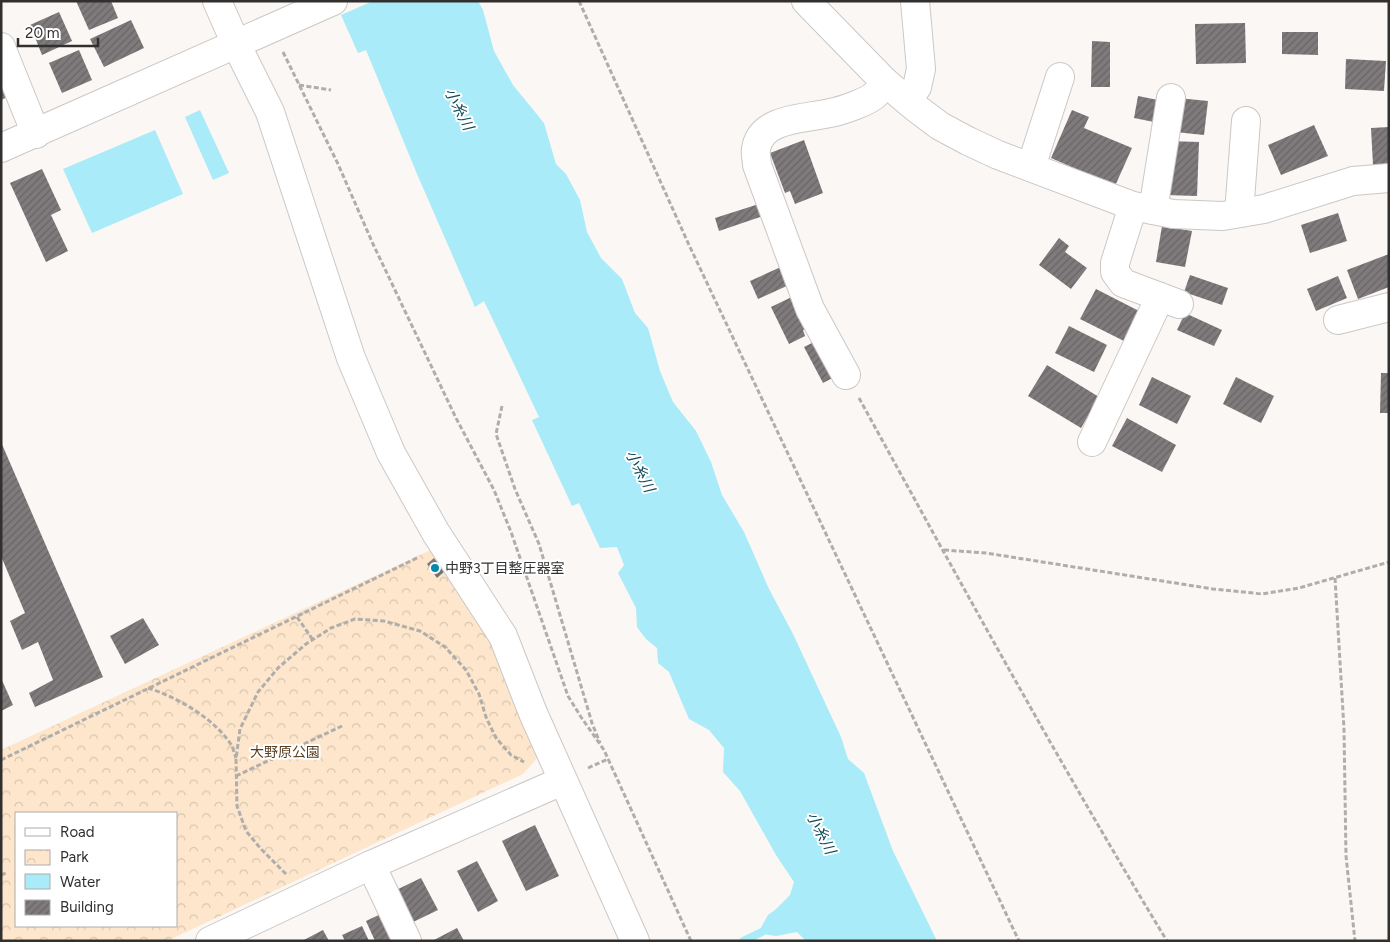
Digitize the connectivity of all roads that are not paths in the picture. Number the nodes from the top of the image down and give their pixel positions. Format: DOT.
graph roads {
  1 [pos="218,1"];
  2 [pos="333,1"];
  3 [pos="806,1"];
  4 [pos="915,1"];
  5 [pos="236,44"];
  6 [pos="1,47"];
  7 [pos="1060,77"];
  8 [pos="886,82"];
  9 [pos="1171,98"];
  10 [pos="908,102"];
  11 [pos="1246,121"];
  12 [pos="36,134"];
  13 [pos="1,148"];
  14 [pos="1031,166"];
  15 [pos="1389,178"];
  16 [pos="1143,208"];
  17 [pos="1239,213"];
  18 [pos="1389,308"];
  19 [pos="1338,320"];
  20 [pos="846,375"];
  21 [pos="1092,442"];
  22 [pos="562,781"];
  23 [pos="371,865"];
  24 [pos="210,941"];
  25 [pos="407,941"];
  26 [pos="635,941"];
  1 -- 5 [label="street"];
  2 -- 5 [label="street"];
  3 -- 8 [label="street"];
  4 -- 10 [label="street"];
  5 -- 12 [label="street"];
  5 -- 22 [label="street"];
  6 -- 12 [label="street"];
  7 -- 14 [label="street"];
  8 -- 10 [label="street"];
  8 -- 20 [label="street"];
  9 -- 16 [label="street"];
  10 -- 14 [label="street"];
  11 -- 17 [label="street"];
  12 -- 13 [label="street"];
  14 -- 16 [label="street"];
  15 -- 17 [label="street"];
  16 -- 17 [label="street"];
  16 -- 21 [label="street"];
  18 -- 19 [label="street"];
  22 -- 23 [label="street"];
  22 -- 26 [label="street"];
  23 -- 24 [label="street"];
  23 -- 25 [label="street"];
}
